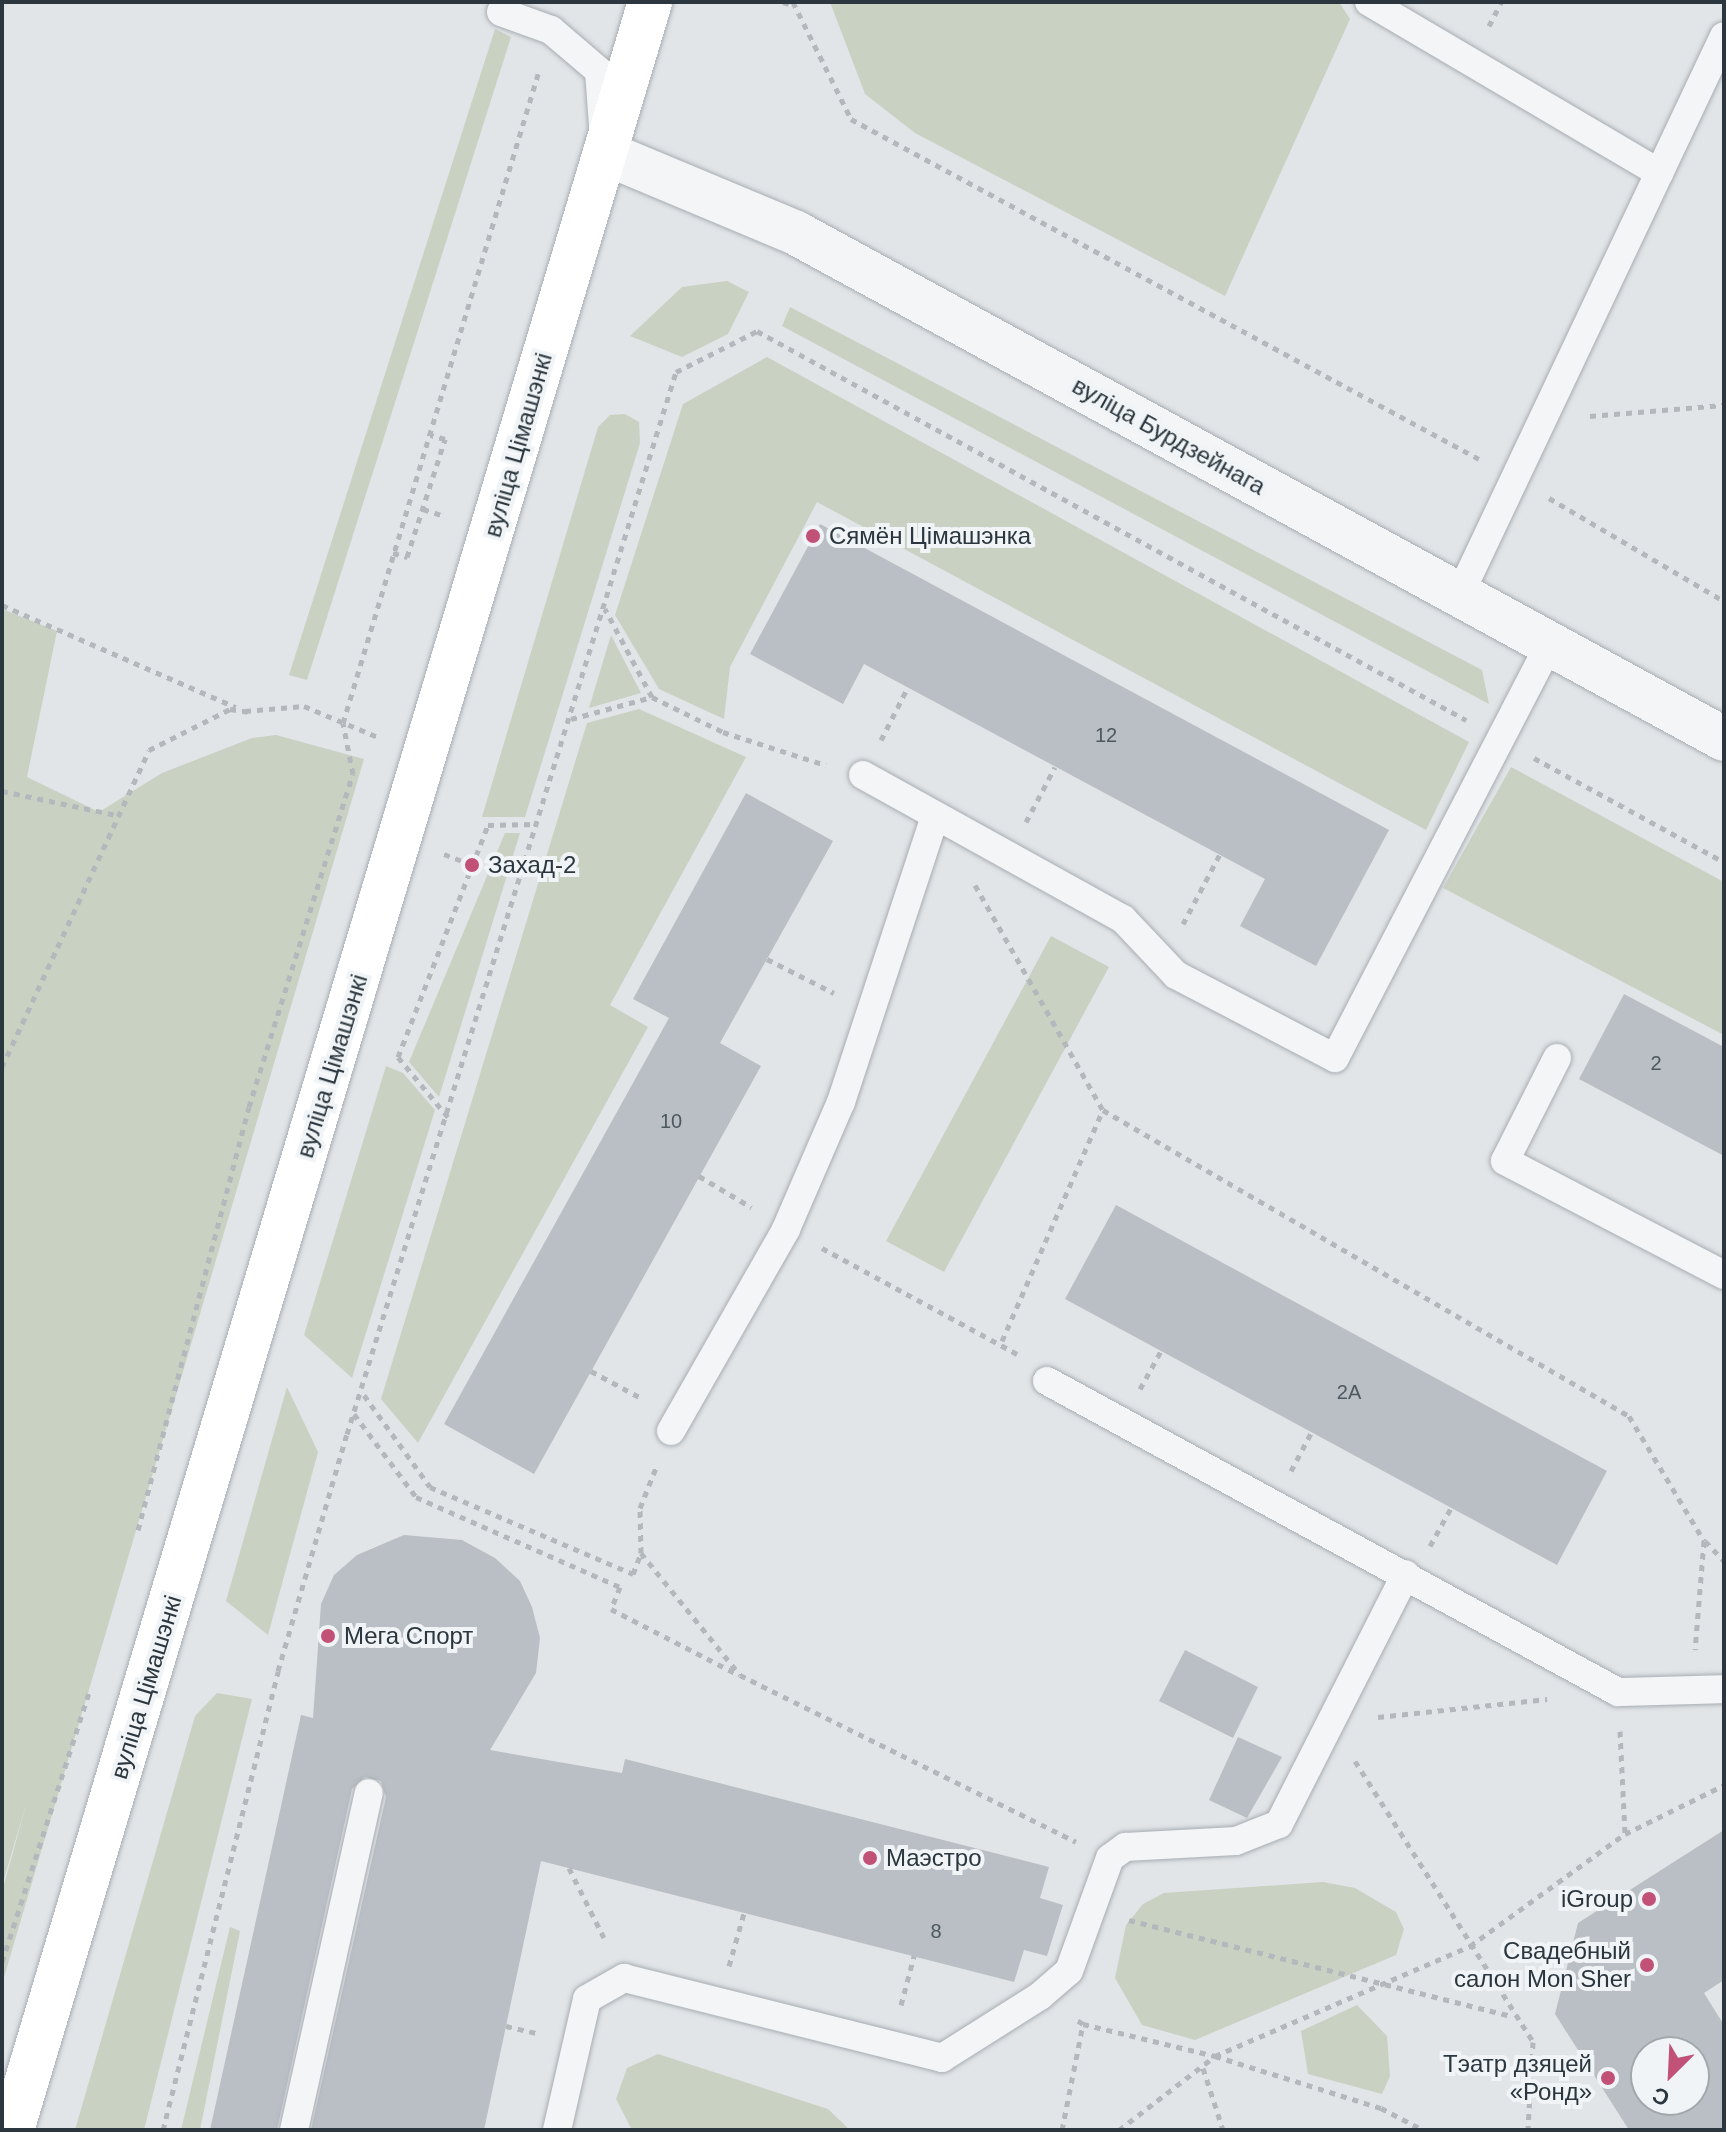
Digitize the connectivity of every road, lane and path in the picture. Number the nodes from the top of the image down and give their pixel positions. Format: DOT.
graph roads {
  1 [pos="650,2"];
  2 [pos="783,2"];
  3 [pos="1369,2"];
  4 [pos="793,3"];
  5 [pos="501,12"];
  6 [pos="1724,36"];
  7 [pos="542,59"];
  8 [pos="605,153"];
  9 [pos="1659,173"];
  10 [pos="1724,405"];
  11 [pos="1542,421"];
  12 [pos="431,435"];
  13 [pos="1515,478"];
  14 [pos="393,553"];
  15 [pos="1460,594"];
  16 [pos="1724,601"];
  17 [pos="2,605"];
  18 [pos="604,608"];
  19 [pos="1550,644"];
  20 [pos="908,687"];
  21 [pos="652,697"];
  22 [pos="248,712"];
  23 [pos="571,719"];
  24 [pos="343,723"];
  25 [pos="1724,739"];
  26 [pos="1502,740"];
  27 [pos="426,756"];
  28 [pos="1055,767"];
  29 [pos="863,775"];
  30 [pos="2,791"];
  31 [pos="116,815"];
  32 [pos="935,816"];
  33 [pos="539,824"];
  34 [pos="1220,854"];
  35 [pos="1009,856"];
  36 [pos="1724,862"];
  37 [pos="767,959"];
  38 [pos="1163,962"];
  39 [pos="871,1012"];
  40 [pos="1557,1058"];
  41 [pos="2,1067"];
  42 [pos="1103,1110"];
  43 [pos="449,1118"];
  44 [pos="699,1176"];
  45 [pos="786,1229"];
  46 [pos="1724,1275"];
  47 [pos="591,1371"];
  48 [pos="1047,1381"];
  49 [pos="364,1395"];
  50 [pos="353,1414"];
  51 [pos="675,1424"];
  52 [pos="134,1541"];
  53 [pos="1704,1541"];
  54 [pos="641,1553"];
  55 [pos="1724,1561"];
  56 [pos="1406,1574"];
  57 [pos="740,1675"];
  58 [pos="94,1676"];
  59 [pos="1724,1689"];
  60 [pos="1692,1691"];
  61 [pos="1618,1692"];
  62 [pos="1330,1722"];
  63 [pos="1724,1785"];
  64 [pos="369,1793"];
  65 [pos="1625,1834"];
  66 [pos="1110,1858"];
  67 [pos="569,1868"];
  68 [pos="1093,1911"];
  69 [pos="744,1913"];
  70 [pos="1470,1946"];
  71 [pos="914,1956"];
  72 [pos="2,1962"];
  73 [pos="624,1978"];
  74 [pos="1387,1986"];
  75 [pos="1040,1996"];
  76 [pos="718,2004"];
  77 [pos="1512,2016"];
  78 [pos="1083,2024"];
  79 [pos="891,2045"];
  80 [pos="1215,2056"];
  81 [pos="1203,2068"];
  82 [pos="12,2130"];
  83 [pos="163,2130"];
  84 [pos="294,2130"];
  85 [pos="557,2130"];
  86 [pos="1062,2130"];
  87 [pos="1119,2130"];
  88 [pos="1223,2130"];
  89 [pos="1423,2130"];
  90 [pos="1528,2130"];
  1 -- 8 [label="main road, вуліца Цімашэнкі"];
  2 -- 4 [label="path"];
  3 -- 9 [label="lane"];
  4 -- 13 [label="path"];
  5 -- 8 [label="lane"];
  6 -- 9 [label="lane"];
  7 -- 12 [label="path"];
  8 -- 15 [label="street, вуліца Бурдзейнага"];
  8 -- 27 [label="main road, вуліца Цімашэнкі"];
  9 -- 11 [label="lane"];
  10 -- 11 [label="path"];
  11 -- 13 [label="lane"];
  12 -- 14 [label="path"];
  12 -- 14 [label="path"];
  13 -- 15 [label="lane"];
  13 -- 16 [label="path"];
  14 -- 24 [label="path"];
  15 -- 19 [label="street, вуліца Бурдзейнага"];
  17 -- 22 [label="path"];
  18 -- 21 [label="path"];
  18 -- 23 [label="path"];
  18 -- 26 [label="path"];
  19 -- 25 [label="street, вуліца Бурдзейнага"];
  19 -- 26 [label="lane"];
  20 -- 29 [label="path"];
  21 -- 23 [label="path"];
  21 -- 29 [label="path"];
  22 -- 24 [label="path"];
  22 -- 31 [label="path"];
  23 -- 33 [label="path"];
  24 -- 27 [label="path"];
  24 -- 52 [label="path"];
  26 -- 36 [label="path"];
  26 -- 38 [label="lane"];
  27 -- 82 [label="main road, вуліца Цімашэнкі"];
  28 -- 35 [label="path"];
  29 -- 32 [label="lane"];
  30 -- 31 [label="path"];
  31 -- 41 [label="path"];
  32 -- 35 [label="lane"];
  32 -- 39 [label="lane"];
  32 -- 42 [label="path"];
  33 -- 43 [label="path"];
  33 -- 43 [label="path"];
  34 -- 38 [label="path"];
  35 -- 38 [label="lane"];
  37 -- 39 [label="path"];
  39 -- 45 [label="lane"];
  40 -- 46 [label="lane"];
  42 -- 45 [label="path"];
  42 -- 53 [label="path"];
  43 -- 49 [label="path"];
  44 -- 45 [label="path"];
  45 -- 51 [label="lane"];
  47 -- 51 [label="path"];
  48 -- 56 [label="lane"];
  49 -- 50 [label="path"];
  49 -- 54 [label="path"];
  50 -- 57 [label="path"];
  50 -- 83 [label="path"];
  51 -- 54 [label="path"];
  53 -- 55 [label="path"];
  53 -- 60 [label="path"];
  54 -- 57 [label="path"];
  56 -- 61 [label="lane"];
  56 -- 62 [label="lane"];
  57 -- 66 [label="path"];
  58 -- 72 [label="path"];
  59 -- 60 [label="lane"];
  60 -- 61 [label="lane"];
  61 -- 62 [label="path"];
  61 -- 65 [label="path"];
  62 -- 66 [label="lane"];
  62 -- 70 [label="path"];
  63 -- 65 [label="path"];
  64 -- 84 [label="lane"];
  65 -- 70 [label="path"];
  66 -- 68 [label="lane"];
  67 -- 73 [label="path"];
  68 -- 74 [label="path"];
  68 -- 75 [label="lane"];
  69 -- 76 [label="path"];
  70 -- 74 [label="path"];
  70 -- 77 [label="path"];
  71 -- 79 [label="path"];
  73 -- 76 [label="lane"];
  73 -- 85 [label="lane"];
  74 -- 77 [label="path"];
  74 -- 80 [label="path"];
  75 -- 78 [label="path"];
  75 -- 79 [label="lane"];
  76 -- 79 [label="lane"];
  77 -- 90 [label="path"];
  78 -- 80 [label="path"];
  78 -- 86 [label="path"];
  80 -- 81 [label="path"];
  80 -- 89 [label="path"];
  81 -- 87 [label="path"];
  81 -- 88 [label="path"];
}
